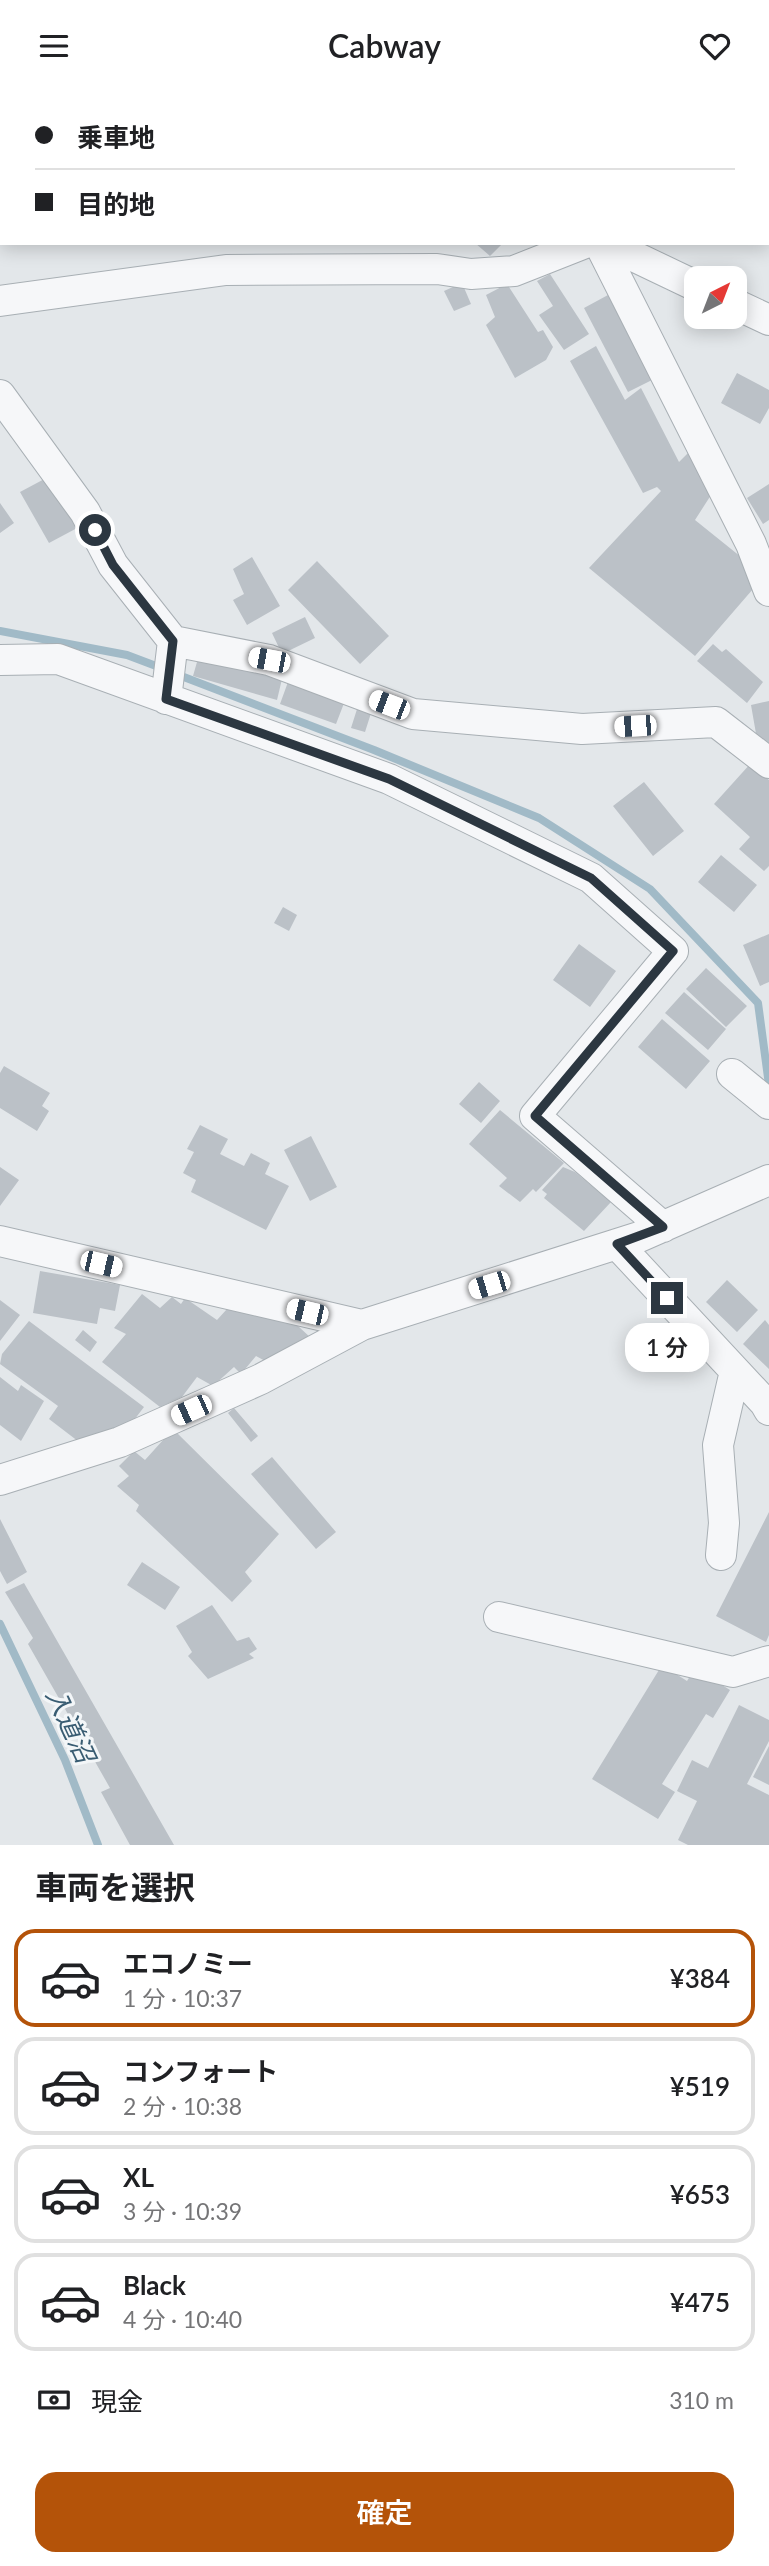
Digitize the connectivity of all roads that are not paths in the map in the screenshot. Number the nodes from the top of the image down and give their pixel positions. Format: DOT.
graph roads {
  1 [pos="580,245"];
  2 [pos="599,245"];
  3 [pos="610,245"];
  4 [pos="684,280"];
  5 [pos="0,301"];
  6 [pos="747,310"];
  7 [pos="769,320"];
  8 [pos="0,395"];
  9 [pos="769,591"];
  10 [pos="173,647"];
  11 [pos="0,660"];
  12 [pos="167,695"];
  13 [pos="769,763"];
  14 [pos="732,1074"];
  15 [pos="769,1104"];
  16 [pos="769,1180"];
  17 [pos="663,1227"];
  18 [pos="0,1241"];
  19 [pos="617,1244"];
  20 [pos="362,1325"];
  21 [pos="735,1371"];
  22 [pos="769,1410"];
  23 [pos="0,1480"];
  24 [pos="721,1555"];
  25 [pos="499,1616"];
  26 [pos="769,1661"];
  1 -- 5 [label="street"];
  2 -- 9 [label="street"];
  3 -- 4 [label="street"];
  6 -- 7 [label="street"];
  8 -- 10 [label="street"];
  10 -- 12 [label="street"];
  10 -- 13 [label="street"];
  11 -- 12 [label="street"];
  12 -- 17 [label="street"];
  14 -- 15 [label="street"];
  16 -- 17 [label="street"];
  17 -- 19 [label="street"];
  18 -- 20 [label="street"];
  19 -- 20 [label="street"];
  19 -- 21 [label="street"];
  20 -- 23 [label="street"];
  21 -- 22 [label="street"];
  21 -- 24 [label="street"];
  25 -- 26 [label="street"];
}
